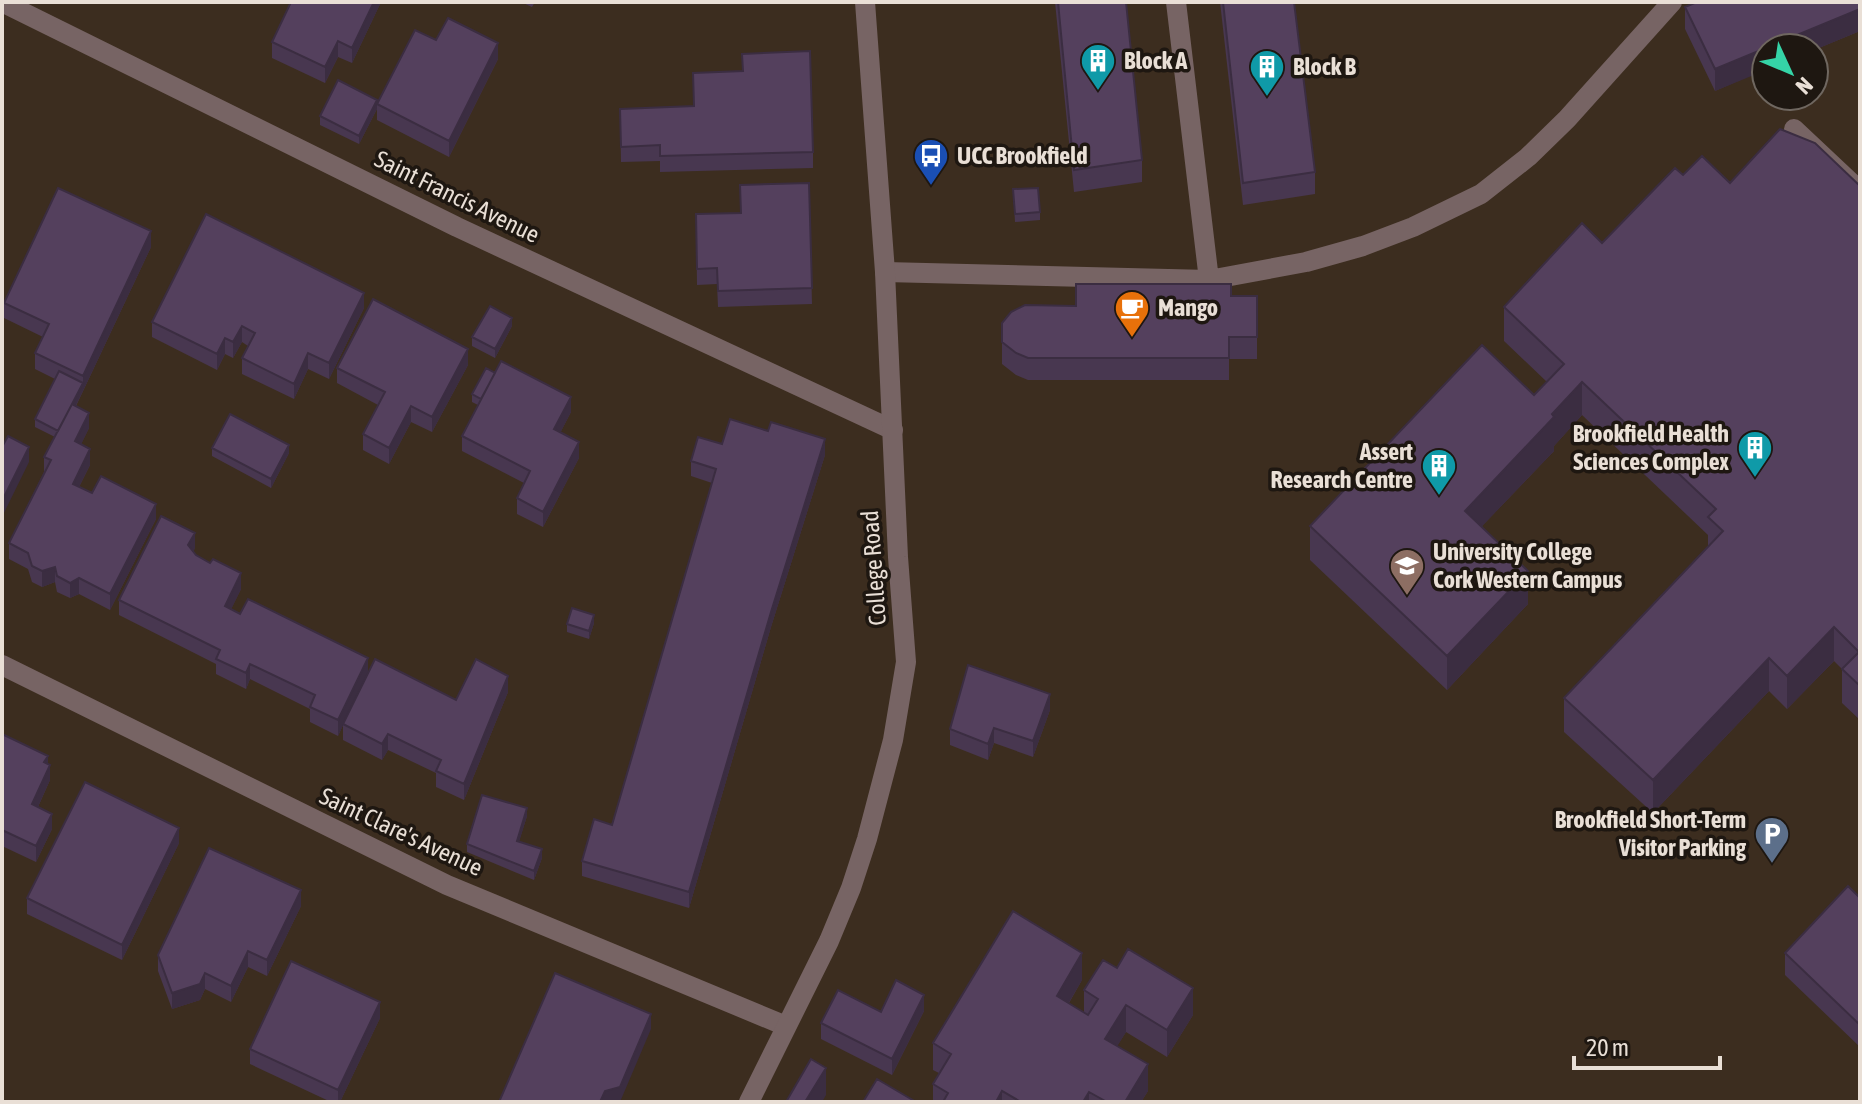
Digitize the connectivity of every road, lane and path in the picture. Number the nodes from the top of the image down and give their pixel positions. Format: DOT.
graph roads {
  1 [pos="2,2"];
  2 [pos="865,2"];
  3 [pos="1176,2"];
  4 [pos="1672,2"];
  5 [pos="1794,129"];
  6 [pos="1860,191"];
  7 [pos="885,272"];
  8 [pos="1209,280"];
  9 [pos="893,430"];
  10 [pos="2,665"];
  11 [pos="786,1026"];
  12 [pos="749,1102"];
  1 -- 9 [label="street, Saint Francis Avenue"];
  2 -- 7 [label="street, College Road"];
  3 -- 8 [label="street"];
  4 -- 8 [label="street"];
  5 -- 6 [label="street"];
  7 -- 8 [label="street"];
  7 -- 9 [label="street, College Road"];
  9 -- 11 [label="street, College Road"];
  10 -- 11 [label="street, Saint Clare's Avenue"];
  11 -- 12 [label="street, College Road"];
}
